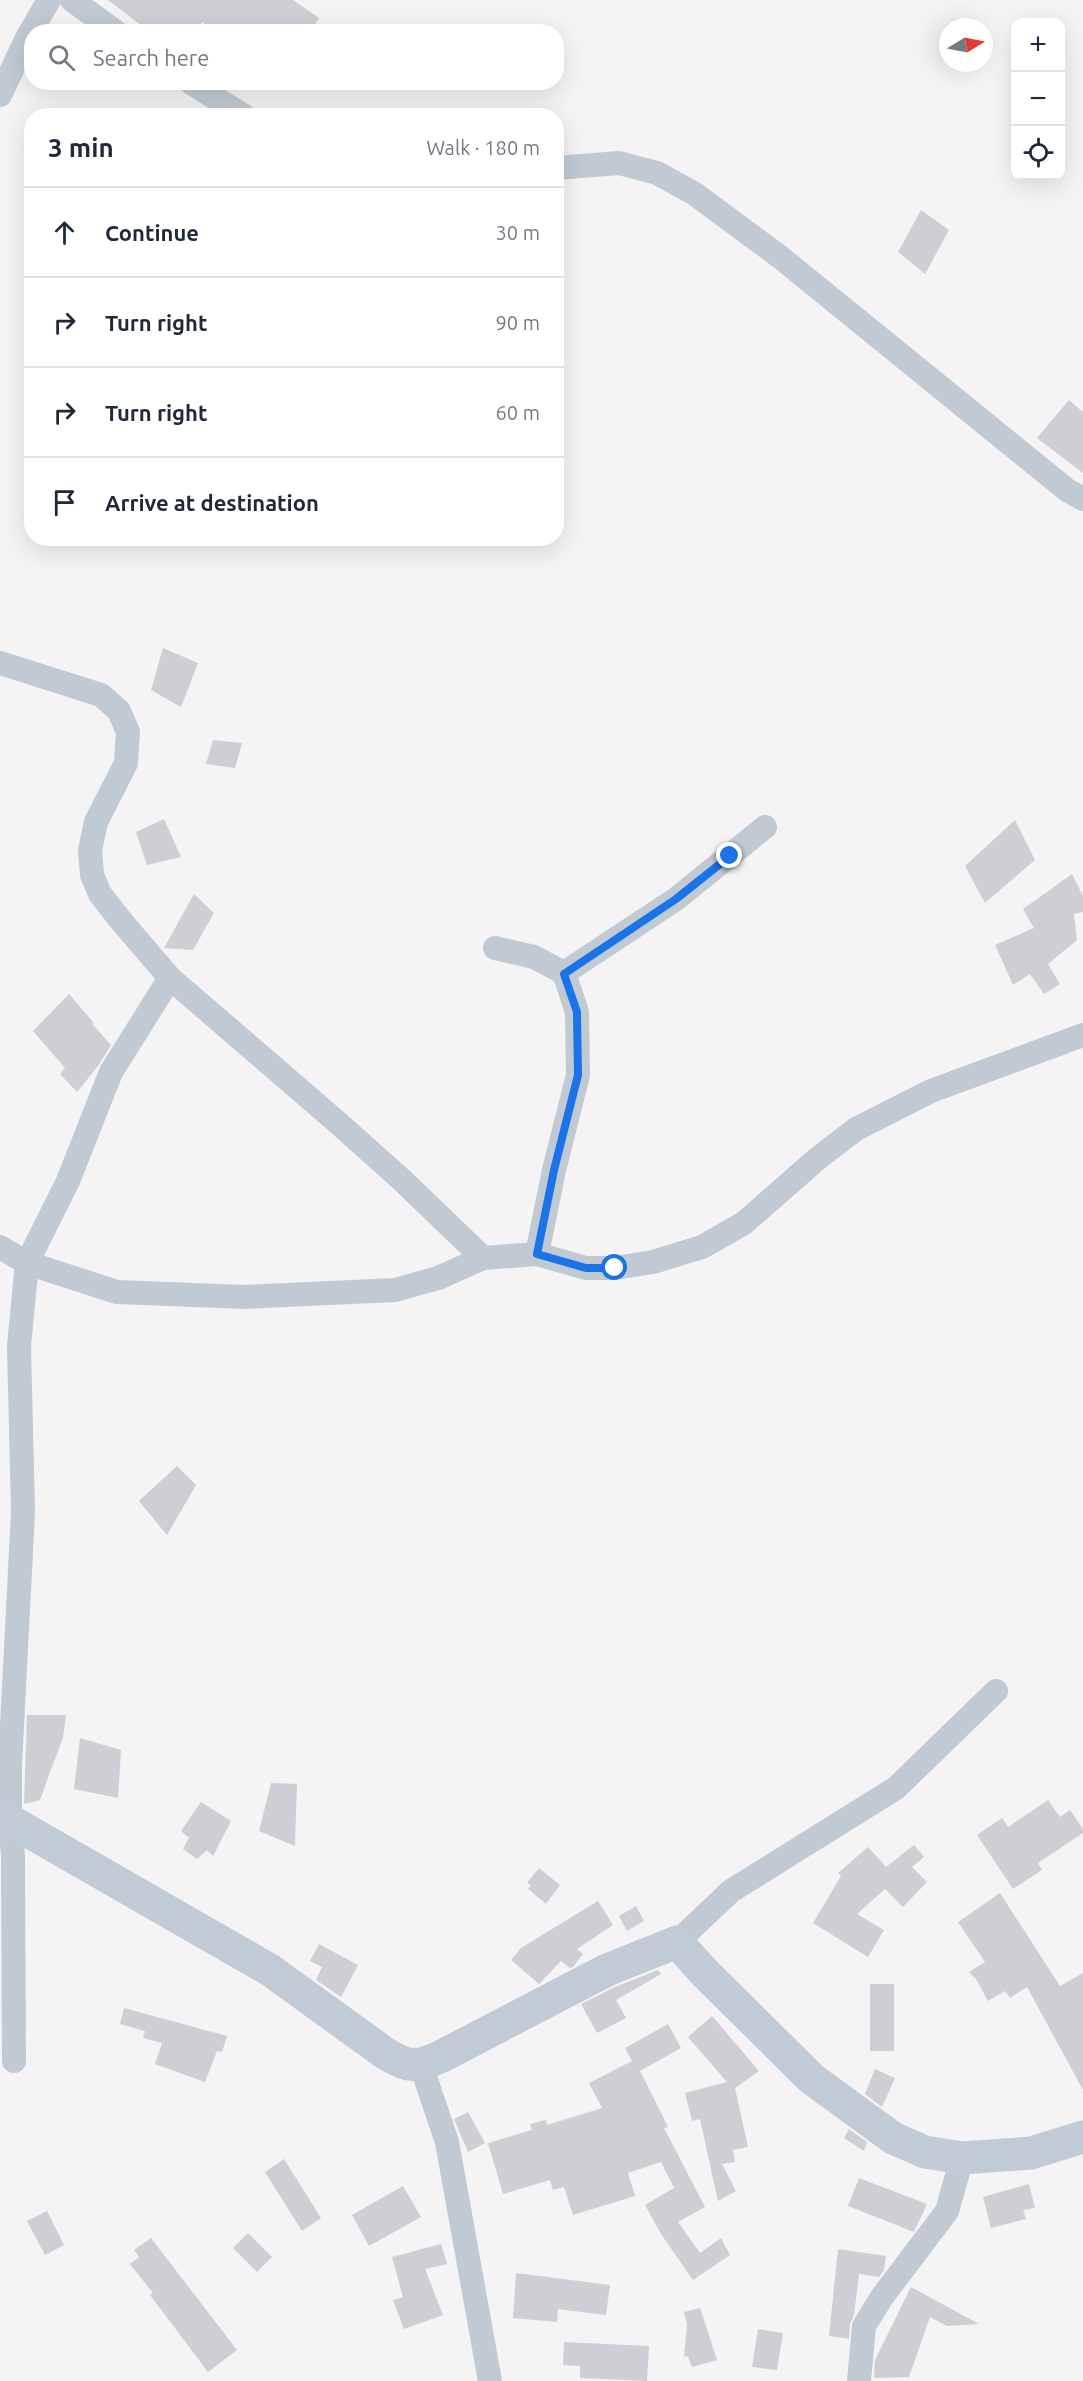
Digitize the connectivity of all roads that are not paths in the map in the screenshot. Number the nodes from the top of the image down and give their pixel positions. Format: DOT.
graph roads {
  1 [pos="49,0"];
  2 [pos="72,0"];
  3 [pos="35,24"];
  4 [pos="105,24"];
  5 [pos="24,44"];
  6 [pos="202,90"];
  7 [pos="0,95"];
  8 [pos="231,108"];
  9 [pos="564,167"];
  10 [pos="1083,499"];
  11 [pos="0,663"];
  12 [pos="765,827"];
  13 [pos="495,948"];
  14 [pos="564,974"];
  15 [pos="170,978"];
  16 [pos="1083,1035"];
  17 [pos="0,1247"];
  18 [pos="537,1254"];
  19 [pos="483,1258"];
  20 [pos="27,1263"];
  21 [pos="996,1691"];
  22 [pos="5,1818"];
  23 [pos="676,1942"];
  24 [pos="14,2061"];
  25 [pos="421,2065"];
  26 [pos="1083,2137"];
  27 [pos="962,2158"];
  28 [pos="490,2381"];
  29 [pos="859,2381"];
  1 -- 3 [label="street"];
  2 -- 4 [label="street"];
  5 -- 7 [label="street"];
  6 -- 8 [label="street"];
  9 -- 10 [label="street"];
  11 -- 15 [label="street"];
  12 -- 14 [label="street"];
  13 -- 14 [label="street"];
  14 -- 18 [label="street"];
  15 -- 19 [label="street"];
  15 -- 20 [label="street"];
  16 -- 18 [label="street"];
  17 -- 20 [label="street"];
  18 -- 19 [label="street"];
  19 -- 20 [label="street"];
  20 -- 22 [label="street"];
  21 -- 23 [label="street"];
  22 -- 24 [label="street"];
  22 -- 25 [label="street"];
  23 -- 25 [label="street"];
  23 -- 27 [label="street"];
  25 -- 28 [label="street"];
  26 -- 27 [label="street"];
  27 -- 29 [label="street"];
}
